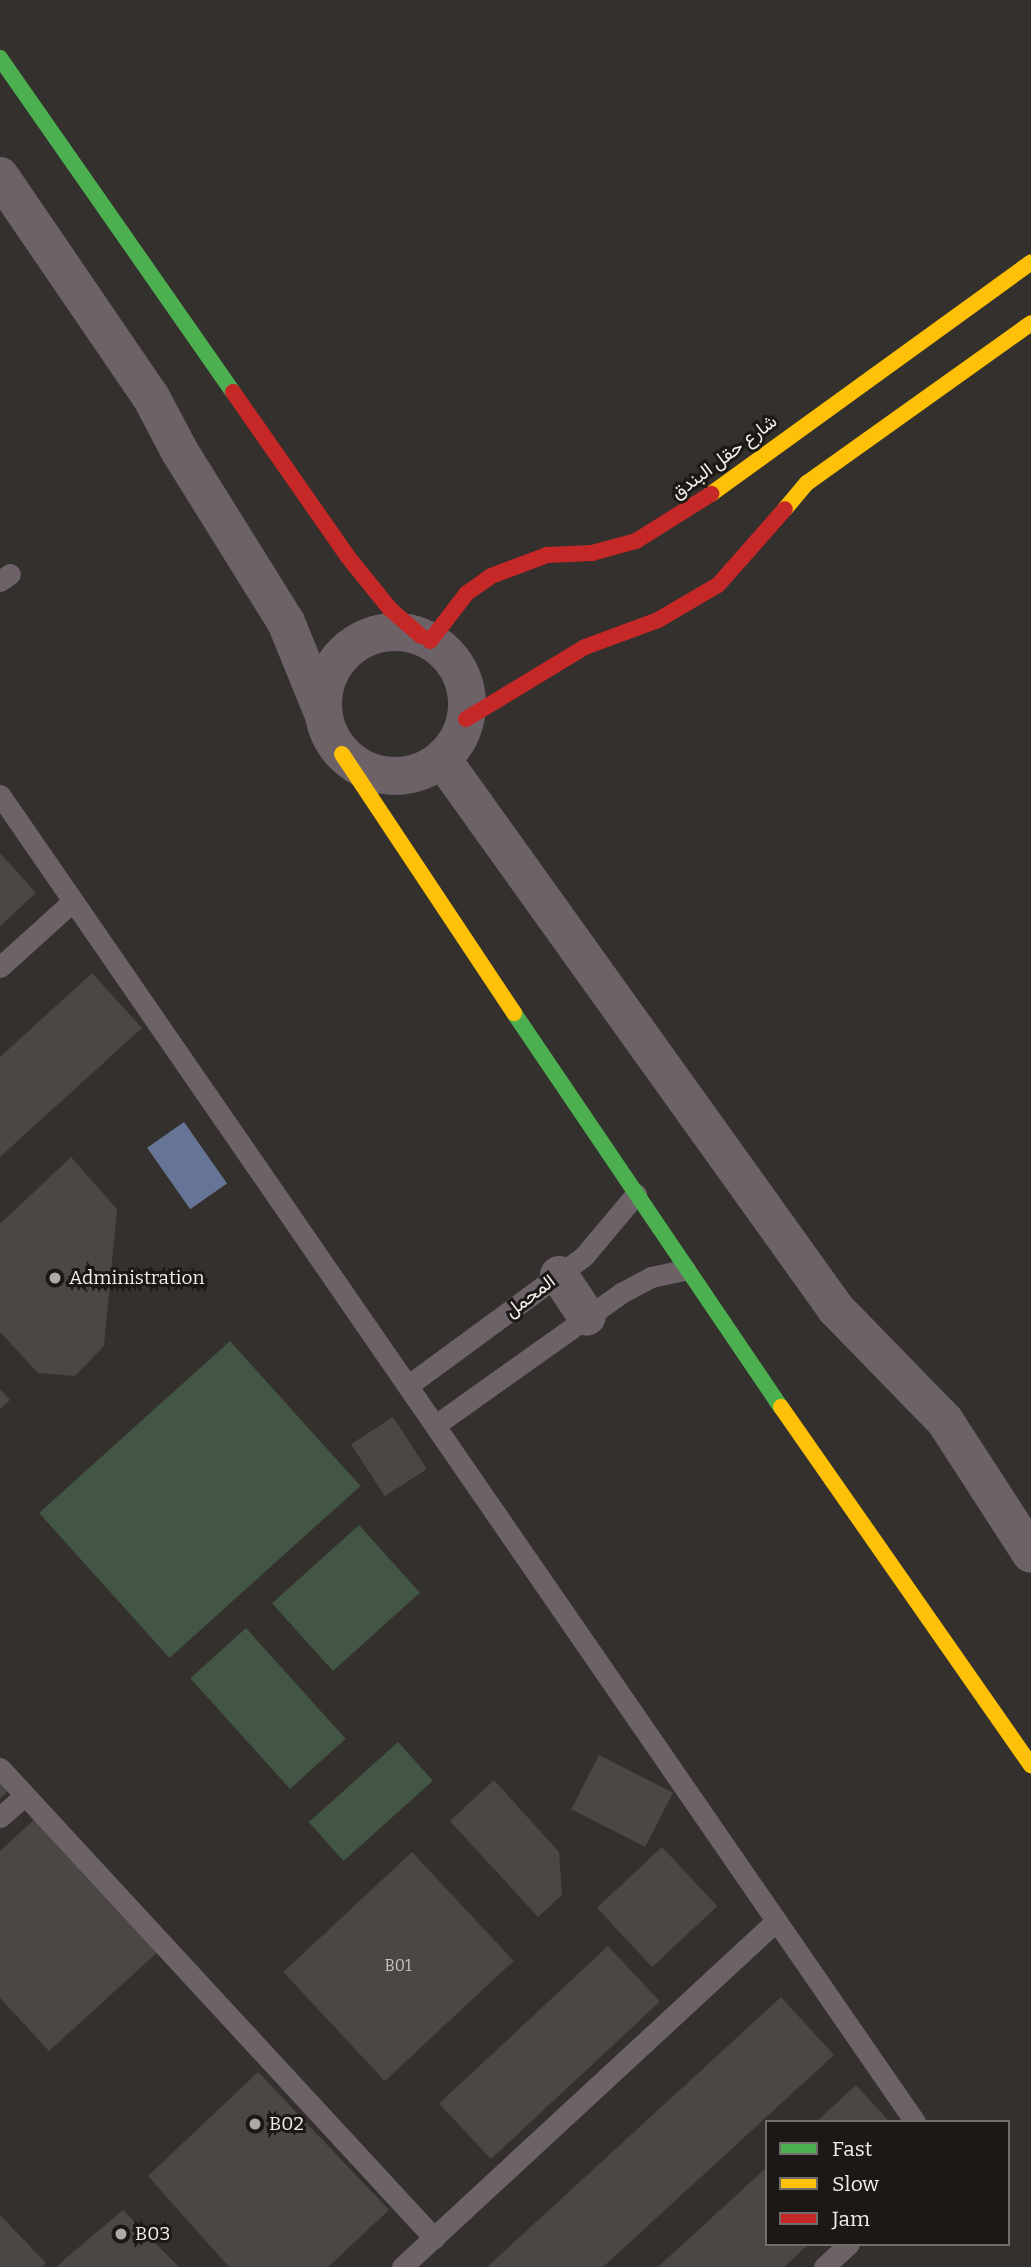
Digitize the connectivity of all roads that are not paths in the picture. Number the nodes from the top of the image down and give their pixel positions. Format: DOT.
graph roads {
  1 [pos="0,58"];
  2 [pos="0,176"];
  3 [pos="1031,262"];
  4 [pos="1031,323"];
  5 [pos="426,638"];
  6 [pos="323,713"];
  7 [pos="466,719"];
  8 [pos="342,754"];
  9 [pos="442,759"];
  10 [pos="0,796"];
  11 [pos="72,902"];
  12 [pos="0,967"];
  13 [pos="636,1194"];
  14 [pos="685,1270"];
  15 [pos="559,1275"];
  16 [pos="587,1317"];
  17 [pos="410,1384"];
  18 [pos="437,1424"];
  19 [pos="1031,1554"];
  20 [pos="1031,1766"];
  21 [pos="0,1768"];
  22 [pos="25,1795"];
  23 [pos="0,1817"];
  24 [pos="776,1921"];
  25 [pos="914,2120"];
  26 [pos="434,2238"];
  27 [pos="847,2246"];
  28 [pos="402,2267"];
  29 [pos="824,2267"];
  1 -- 5 [label="street"];
  2 -- 6 [label="street"];
  3 -- 5 [label="street, شارع حقل البندق"];
  4 -- 7 [label="street"];
  5 -- 6 [label="street"];
  5 -- 7 [label="street"];
  6 -- 8 [label="street"];
  7 -- 9 [label="street"];
  8 -- 9 [label="street"];
  8 -- 13 [label="street"];
  9 -- 19 [label="street"];
  10 -- 11 [label="lane"];
  11 -- 12 [label="lane"];
  11 -- 17 [label="lane"];
  13 -- 14 [label="street"];
  13 -- 15 [label="lane, المحمل"];
  14 -- 16 [label="lane"];
  14 -- 20 [label="street"];
  15 -- 16 [label="street"];
  15 -- 17 [label="lane, المحمل"];
  16 -- 18 [label="lane"];
  17 -- 18 [label="lane"];
  18 -- 24 [label="lane"];
  21 -- 22 [label="lane"];
  22 -- 23 [label="lane"];
  22 -- 26 [label="lane"];
  24 -- 25 [label="lane"];
  24 -- 26 [label="lane"];
  26 -- 28 [label="lane"];
  27 -- 29 [label="lane"];
}
